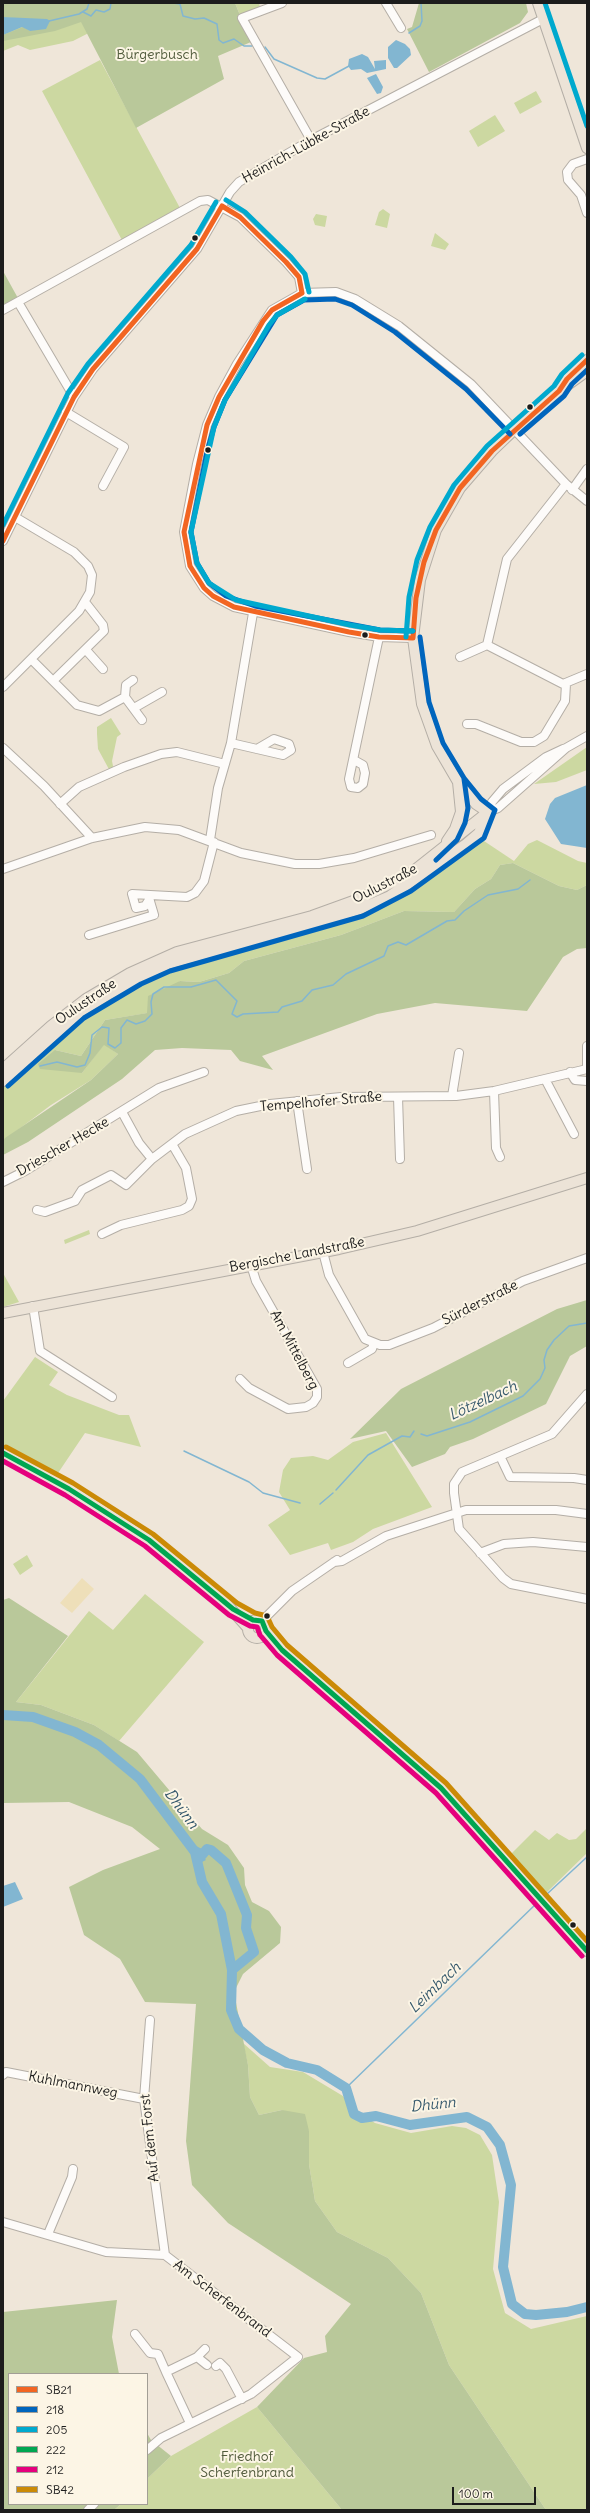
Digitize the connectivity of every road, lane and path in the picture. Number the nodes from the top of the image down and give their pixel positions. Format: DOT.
graph roads {
  1 [pos="282,3"];
  2 [pos="386,3"];
  3 [pos="538,3"];
  4 [pos="543,19"];
  5 [pos="401,28"];
  6 [pos="311,140"];
  7 [pos="587,148"];
  8 [pos="587,159"];
  9 [pos="222,206"];
  10 [pos="587,213"];
  11 [pos="302,293"];
  12 [pos="18,302"];
  13 [pos="3,310"];
  14 [pos="587,360"];
  15 [pos="587,372"];
  16 [pos="559,391"];
  17 [pos="74,397"];
  18 [pos="66,412"];
  19 [pos="515,429"];
  20 [pos="587,469"];
  21 [pos="103,486"];
  22 [pos="569,487"];
  23 [pos="587,501"];
  24 [pos="15,517"];
  25 [pos="3,542"];
  26 [pos="85,602"];
  27 [pos="253,613"];
  28 [pos="379,637"];
  29 [pos="413,638"];
  30 [pos="487,645"];
  31 [pos="86,650"];
  32 [pos="460,657"];
  33 [pos="31,659"];
  34 [pos="103,669"];
  35 [pos="587,674"];
  36 [pos="133,680"];
  37 [pos="53,682"];
  38 [pos="566,684"];
  39 [pos="3,687"];
  40 [pos="162,692"];
  41 [pos="125,697"];
  42 [pos="134,708"];
  43 [pos="142,720"];
  44 [pos="467,724"];
  45 [pos="587,736"];
  46 [pos="232,743"];
  47 [pos="3,748"];
  48 [pos="257,749"];
  49 [pos="354,760"];
  50 [pos="226,764"];
  51 [pos="458,782"];
  52 [pos="60,804"];
  53 [pos="488,812"];
  54 [pos="431,836"];
  55 [pos="92,838"];
  56 [pos="212,841"];
  57 [pos="3,868"];
  58 [pos="401,878"];
  59 [pos="89,935"];
  60 [pos="587,1046"];
  61 [pos="459,1053"];
  62 [pos="3,1069"];
  63 [pos="587,1069"];
  64 [pos="204,1072"];
  65 [pos="570,1072"];
  66 [pos="545,1079"];
  67 [pos="3,1081"];
  68 [pos="587,1081"];
  69 [pos="494,1091"];
  70 [pos="452,1096"];
  71 [pos="398,1097"];
  72 [pos="297,1101"];
  73 [pos="122,1112"];
  74 [pos="574,1134"];
  75 [pos="172,1144"];
  76 [pos="500,1157"];
  77 [pos="152,1159"];
  78 [pos="400,1159"];
  79 [pos="307,1169"];
  80 [pos="587,1178"];
  81 [pos="3,1182"];
  82 [pos="37,1210"];
  83 [pos="102,1234"];
  84 [pos="323,1252"];
  85 [pos="587,1258"];
  86 [pos="250,1265"];
  87 [pos="33,1306"];
  88 [pos="3,1313"];
  89 [pos="374,1343"];
  90 [pos="348,1363"];
  91 [pos="240,1379"];
  92 [pos="587,1394"];
  93 [pos="112,1397"];
  94 [pos="584,1404"];
  95 [pos="3,1453"];
  96 [pos="500,1456"];
  97 [pos="587,1480"];
  98 [pos="457,1514"];
  99 [pos="587,1514"];
  100 [pos="587,1547"];
  101 [pos="480,1553"];
  102 [pos="587,1599"];
  103 [pos="258,1628"];
  104 [pos="587,1951"];
  105 [pos="150,2020"];
  106 [pos="3,2075"];
  107 [pos="144,2099"];
  108 [pos="73,2169"];
  109 [pos="3,2222"];
  110 [pos="48,2234"];
  111 [pos="165,2255"];
  112 [pos="135,2334"];
  113 [pos="205,2350"];
  114 [pos="197,2357"];
  115 [pos="207,2365"];
  116 [pos="216,2366"];
  117 [pos="166,2372"];
  118 [pos="242,2399"];
  119 [pos="190,2423"];
  120 [pos="148,2449"];
  1 -- 6 [label="street"];
  2 -- 5 [label="street"];
  3 -- 4 [label="main road"];
  4 -- 6 [label="street, Heinrich-Lübke-Straße"];
  4 -- 7 [label="main road"];
  6 -- 9 [label="street, Heinrich-Lübke-Straße"];
  8 -- 10 [label="street"];
  9 -- 11 [label="street"];
  9 -- 12 [label="street"];
  9 -- 17 [label="street, Heinrich-Lübke-Straße"];
  11 -- 19 [label="street"];
  11 -- 27 [label="street"];
  12 -- 13 [label="street"];
  12 -- 17 [label="street"];
  14 -- 16 [label="main road"];
  15 -- 16 [label="main road"];
  16 -- 19 [label="main road"];
  17 -- 18 [label="street, Heinrich-Lübke-Straße"];
  18 -- 21 [label="street"];
  18 -- 24 [label="street, Heinrich-Lübke-Straße"];
  19 -- 22 [label="street"];
  19 -- 29 [label="main road"];
  20 -- 22 [label="street"];
  22 -- 23 [label="street"];
  22 -- 30 [label="street"];
  24 -- 25 [label="street, Heinrich-Lübke-Straße"];
  24 -- 26 [label="street"];
  26 -- 31 [label="street"];
  26 -- 33 [label="street"];
  27 -- 28 [label="street"];
  27 -- 46 [label="street"];
  28 -- 29 [label="street"];
  28 -- 49 [label="street"];
  29 -- 51 [label="main road"];
  30 -- 32 [label="street"];
  30 -- 38 [label="street"];
  31 -- 34 [label="street"];
  31 -- 37 [label="street"];
  33 -- 37 [label="street"];
  33 -- 39 [label="street"];
  35 -- 38 [label="street"];
  36 -- 41 [label="street"];
  37 -- 41 [label="street"];
  38 -- 44 [label="street"];
  40 -- 42 [label="street"];
  41 -- 42 [label="street"];
  42 -- 43 [label="street"];
  45 -- 53 [label="street"];
  46 -- 48 [label="street"];
  46 -- 50 [label="street"];
  47 -- 52 [label="street"];
  50 -- 52 [label="street"];
  50 -- 56 [label="street"];
  51 -- 53 [label="main road"];
  51 -- 58 [label="main road"];
  52 -- 55 [label="street"];
  53 -- 58 [label="main road, Oulustraße"];
  53 -- 67 [label="main road, Oulustraße"];
  54 -- 56 [label="street"];
  55 -- 56 [label="street"];
  55 -- 57 [label="street"];
  56 -- 59 [label="street"];
  58 -- 62 [label="main road, Oulustraße"];
  60 -- 63 [label="street"];
  61 -- 70 [label="street"];
  63 -- 65 [label="street, Tempelhofer Straße"];
  64 -- 73 [label="street, Driescher Hecke"];
  65 -- 66 [label="street, Tempelhofer Straße"];
  65 -- 68 [label="street"];
  66 -- 69 [label="street, Tempelhofer Straße"];
  66 -- 74 [label="street"];
  69 -- 70 [label="street, Tempelhofer Straße"];
  69 -- 76 [label="street"];
  70 -- 71 [label="street, Tempelhofer Straße"];
  71 -- 72 [label="street, Tempelhofer Straße"];
  71 -- 78 [label="street"];
  72 -- 75 [label="street, Tempelhofer Straße"];
  72 -- 79 [label="street"];
  73 -- 77 [label="street, Driescher Hecke"];
  73 -- 81 [label="street, Driescher Hecke"];
  75 -- 77 [label="street, Tempelhofer Straße"];
  75 -- 83 [label="street"];
  77 -- 82 [label="street, Tempelhofer Straße"];
  80 -- 84 [label="main road, Bergische Landstraße"];
  84 -- 86 [label="main road, Bergische Landstraße"];
  84 -- 89 [label="street"];
  85 -- 89 [label="street, Sürderstraße"];
  86 -- 87 [label="main road, Bergische Landstraße"];
  86 -- 91 [label="street, Am Mittelberg"];
  87 -- 88 [label="main road, Bergische Landstraße"];
  87 -- 93 [label="street"];
  89 -- 90 [label="street"];
  92 -- 94 [label="street"];
  94 -- 96 [label="street"];
  95 -- 103 [label="main road"];
  96 -- 97 [label="street"];
  96 -- 98 [label="street"];
  98 -- 99 [label="street"];
  98 -- 101 [label="street"];
  98 -- 103 [label="street"];
  100 -- 101 [label="street"];
  101 -- 102 [label="street"];
  103 -- 104 [label="main road"];
  105 -- 107 [label="street, Auf dem Forst"];
  106 -- 107 [label="street, Kuhlmannweg"];
  107 -- 111 [label="street, Auf dem Forst"];
  108 -- 110 [label="street"];
  109 -- 110 [label="street, Am Scherfenbrand"];
  110 -- 111 [label="street, Am Scherfenbrand"];
  111 -- 118 [label="street, Am Scherfenbrand"];
  112 -- 117 [label="street"];
  113 -- 114 [label="street"];
  114 -- 115 [label="street"];
  114 -- 117 [label="street"];
  116 -- 118 [label="street"];
  117 -- 119 [label="street"];
  118 -- 119 [label="street, Am Scherfenbrand"];
  119 -- 120 [label="street, Am Scherfenbrand"];
}
